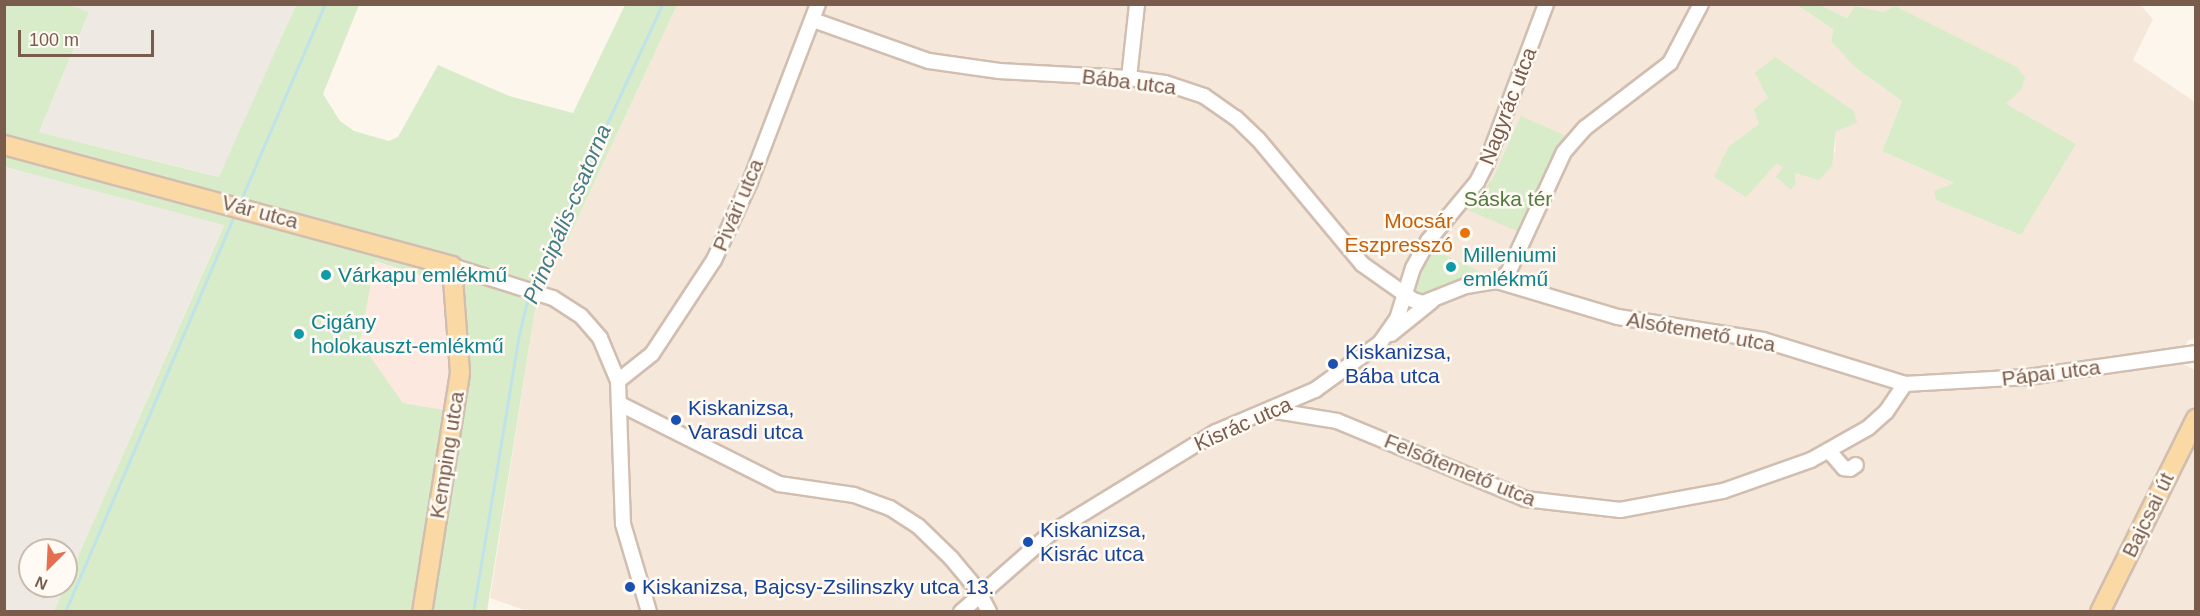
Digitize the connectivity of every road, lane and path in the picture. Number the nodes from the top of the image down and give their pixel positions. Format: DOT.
graph roads {
  1 [pos="818,4"];
  2 [pos="1137,4"];
  3 [pos="1546,4"];
  4 [pos="1701,4"];
  5 [pos="813,20"];
  6 [pos="1129,78"];
  7 [pos="4,145"];
  8 [pos="452,266"];
  9 [pos="1497,281"];
  10 [pos="1404,294"];
  11 [pos="1433,300"];
  12 [pos="1380,343"];
  13 [pos="2193,354"];
  14 [pos="618,381"];
  15 [pos="1905,384"];
  16 [pos="622,405"];
  17 [pos="1271,411"];
  18 [pos="2196,419"];
  19 [pos="1829,451"];
  20 [pos="1856,465"];
  21 [pos="982,596"];
  22 [pos="422,612"];
  23 [pos="649,612"];
  24 [pos="961,612"];
  25 [pos="989,612"];
  26 [pos="2100,612"];
  1 -- 5 [label="street, Pivári utca"];
  2 -- 6 [label="street"];
  3 -- 10 [label="street, Nagyrác utca"];
  4 -- 9 [label="street"];
  5 -- 6 [label="street, Bába utca"];
  5 -- 14 [label="street, Pivári utca"];
  6 -- 10 [label="street, Bába utca"];
  7 -- 8 [label="main road, Vár utca"];
  8 -- 14 [label="street, Vár utca"];
  8 -- 22 [label="main road, Kemping utca"];
  9 -- 11 [label="street"];
  9 -- 15 [label="street, Alsótemető utca"];
  10 -- 11 [label="street"];
  10 -- 12 [label="street, Kisrác utca"];
  11 -- 12 [label="street"];
  12 -- 17 [label="street, Kisrác utca"];
  13 -- 15 [label="street, Pápai utca"];
  14 -- 16 [label="street, Vár utca"];
  15 -- 19 [label="street, Felsőtemető utca"];
  16 -- 21 [label="street"];
  16 -- 23 [label="street, Vár utca"];
  17 -- 19 [label="street, Felsőtemető utca"];
  17 -- 21 [label="street, Kisrác utca"];
  18 -- 26 [label="main road, Bajcsai út"];
  19 -- 20 [label="street"];
  21 -- 24 [label="street, Kisrác utca"];
  21 -- 25 [label="street"];
}
